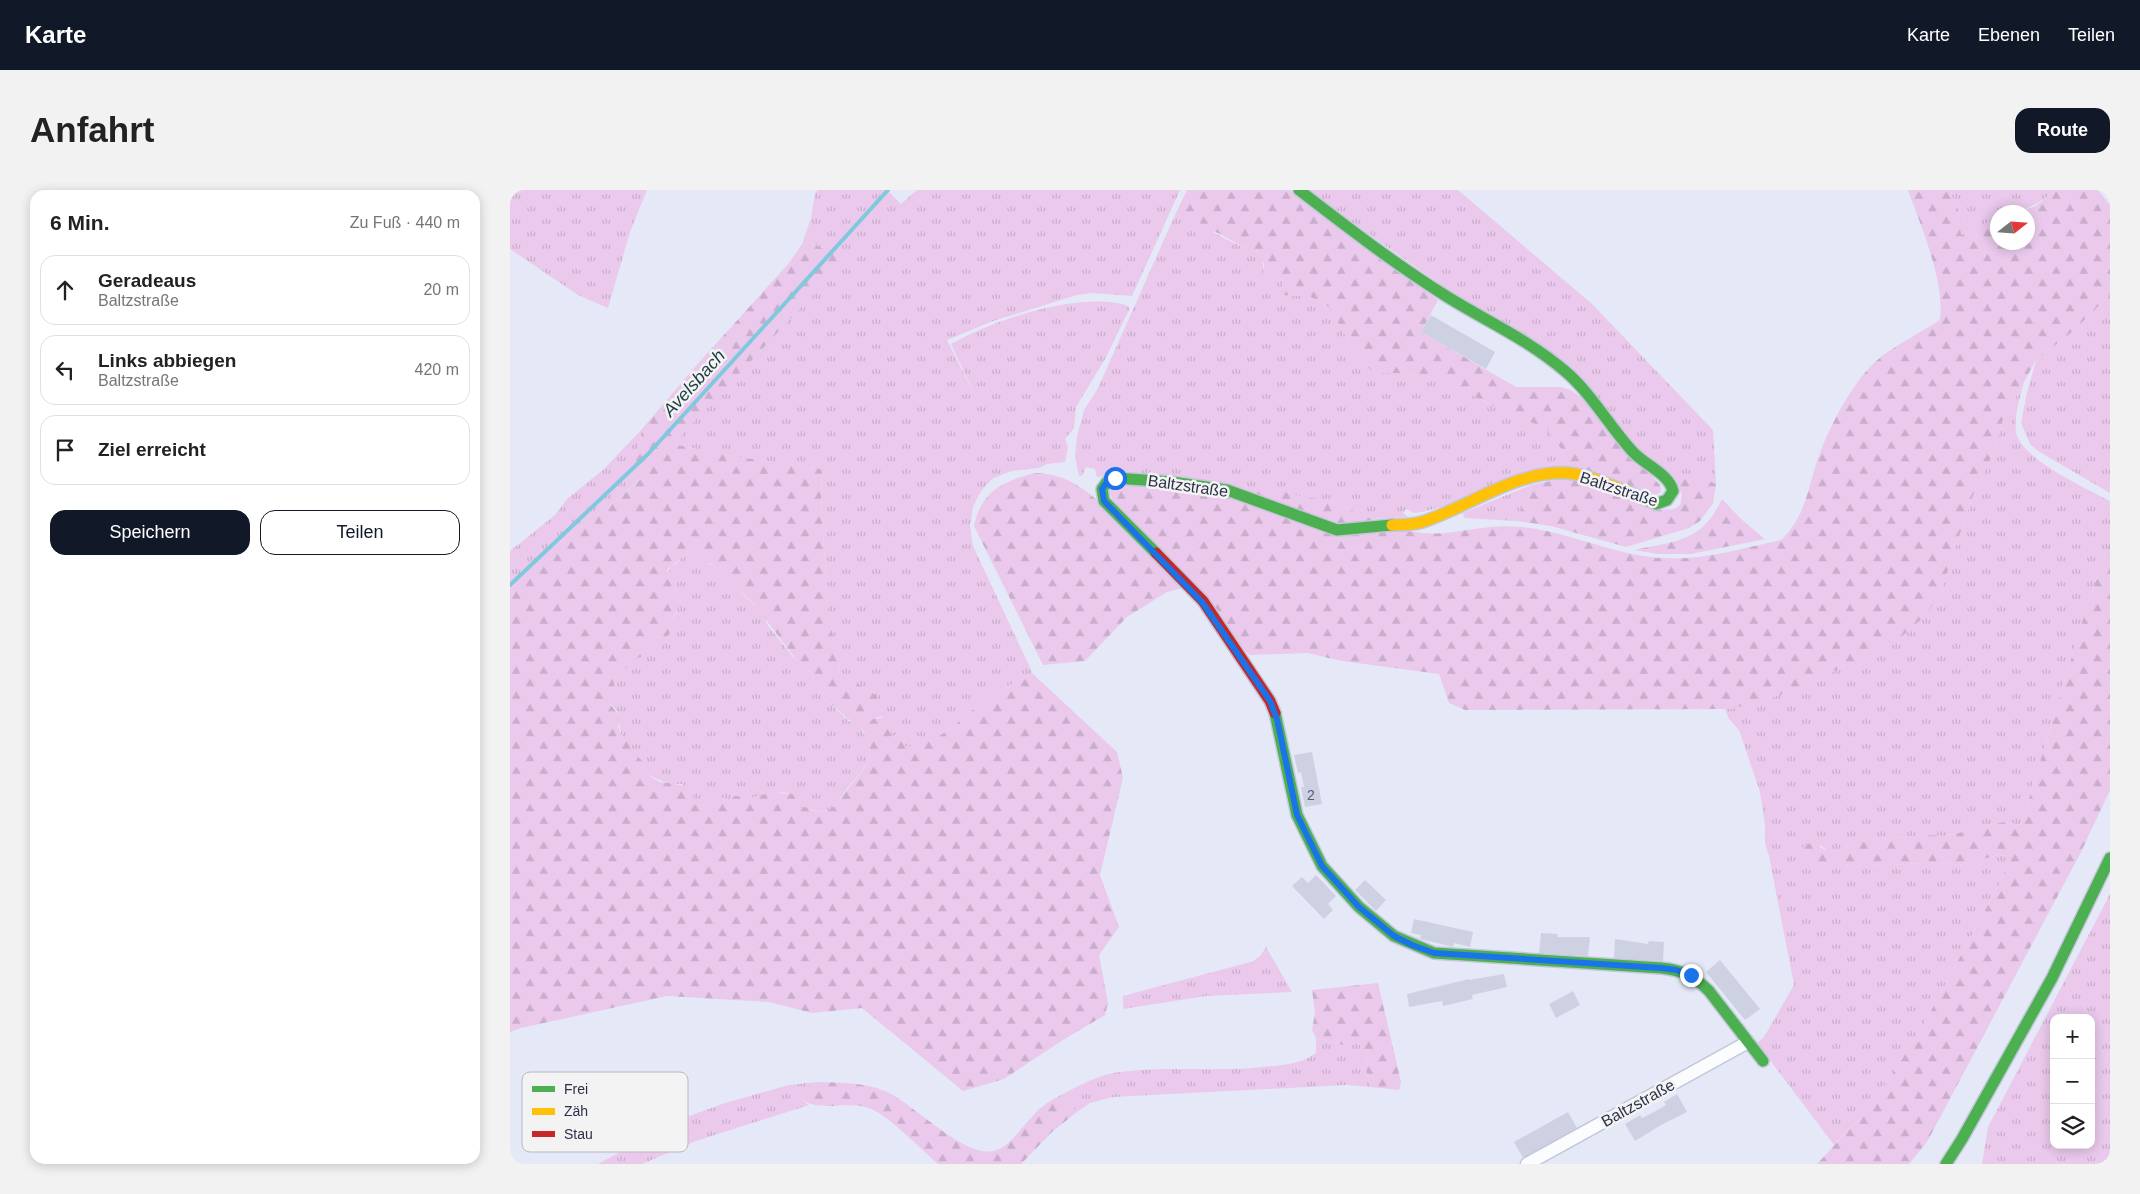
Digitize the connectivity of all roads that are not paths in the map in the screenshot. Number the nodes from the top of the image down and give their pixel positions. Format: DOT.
graph roads {
  1 [pos="1299,190"];
  2 [pos="2110,858"];
  3 [pos="1748,1042"];
  4 [pos="1763,1061"];
  5 [pos="1527,1164"];
  6 [pos="1946,1164"];
  1 -- 3 [label="street, Baltzstraße"];
  2 -- 6 [label="street"];
  3 -- 4 [label="street, Baltzstraße"];
  3 -- 5 [label="street, Baltzstraße"];
}
